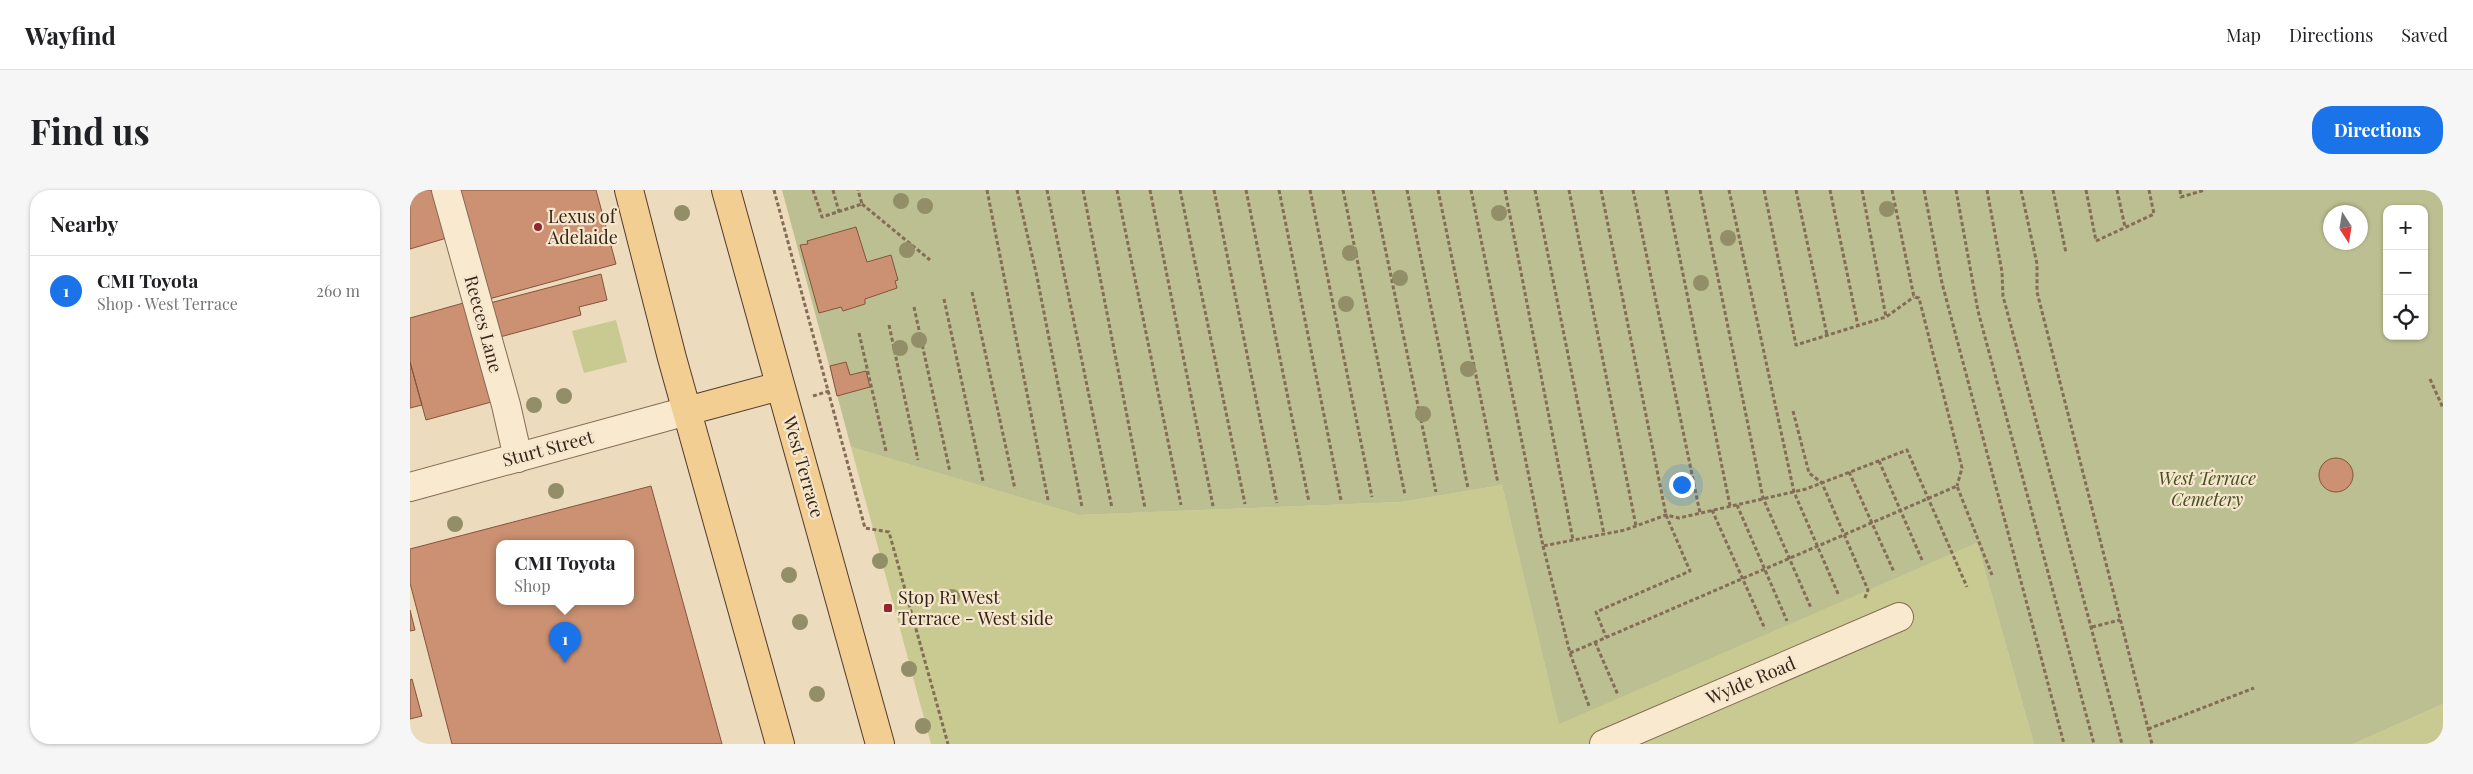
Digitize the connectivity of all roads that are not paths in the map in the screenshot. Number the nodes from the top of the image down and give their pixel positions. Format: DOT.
graph roads {
  1 [pos="446,190"];
  2 [pos="629,190"];
  3 [pos="726,190"];
  4 [pos="780,386"];
  5 [pos="687,411"];
  6 [pos="518,458"];
  7 [pos="410,487"];
  8 [pos="1899,617"];
  9 [pos="780,744"];
  10 [pos="880,744"];
  11 [pos="1604,744"];
  1 -- 6 [label="street, Reeces Lane"];
  2 -- 5 [label="main road"];
  3 -- 4 [label="main road, West Terrace"];
  4 -- 5 [label="main road"];
  4 -- 10 [label="main road, West Terrace"];
  5 -- 6 [label="street, Sturt Street"];
  5 -- 9 [label="main road"];
  6 -- 7 [label="street, Sturt Street"];
  8 -- 11 [label="street, Wylde Road"];
}
